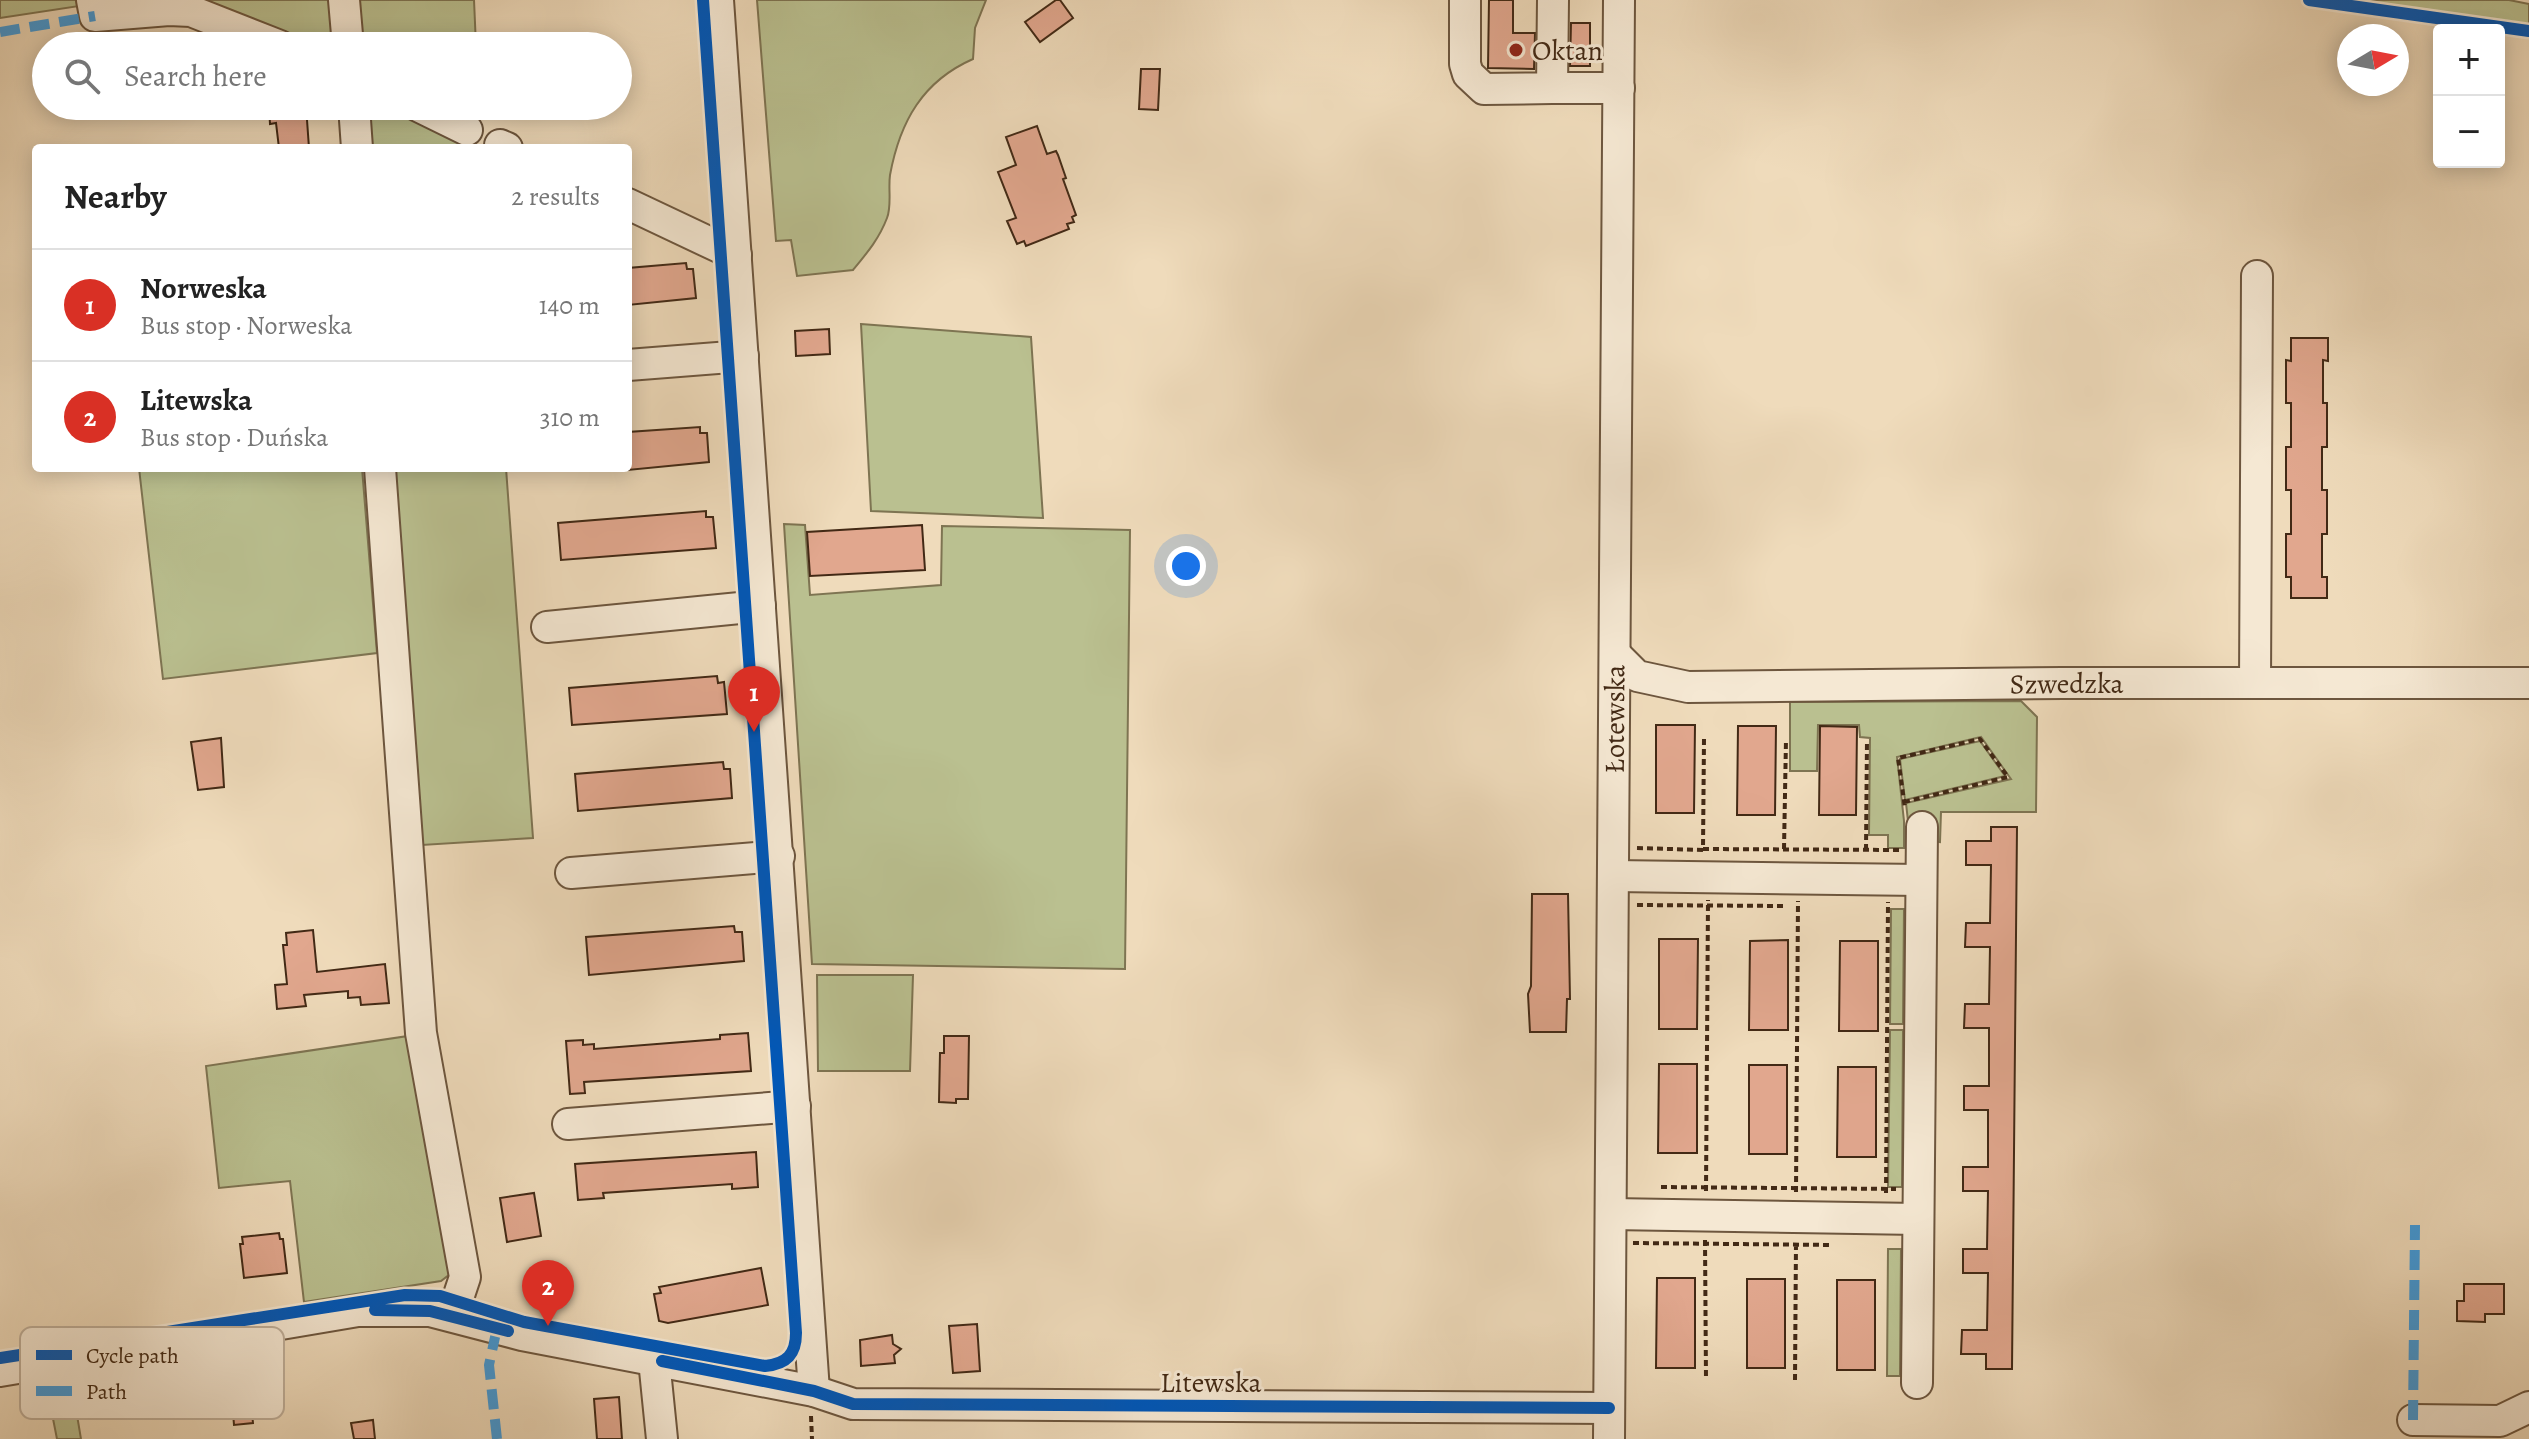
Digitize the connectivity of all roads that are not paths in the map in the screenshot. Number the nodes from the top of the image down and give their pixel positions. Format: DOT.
graph roads {
  1 [pos="92,0"];
  2 [pos="344,0"];
  3 [pos="718,0"];
  4 [pos="1465,0"];
  5 [pos="1553,0"];
  6 [pos="1619,0"];
  7 [pos="244,32"];
  8 [pos="347,32"];
  9 [pos="1552,88"];
  10 [pos="1619,88"];
  11 [pos="355,120"];
  12 [pos="447,120"];
  13 [pos="467,130"];
  14 [pos="357,144"];
  15 [pos="632,206"];
  16 [pos="736,255"];
  17 [pos="2257,276"];
  18 [pos="743,356"];
  19 [pos="632,365"];
  20 [pos="380,472"];
  21 [pos="760,606"];
  22 [pos="547,627"];
  23 [pos="1615,654"];
  24 [pos="2255,683"];
  25 [pos="2529,683"];
  26 [pos="779,856"];
  27 [pos="571,873"];
  28 [pos="1614,876"];
  29 [pos="795,1106"];
  30 [pos="568,1124"];
  31 [pos="1611,1214"];
  32 [pos="1918,1219"];
  33 [pos="452,1316"];
  34 [pos="263,1327"];
  35 [pos="654,1360"];
  36 [pos="20,1368"];
  37 [pos="0,1371"];
  38 [pos="1917,1383"];
  39 [pos="812,1399"];
  40 [pos="2529,1407"];
  41 [pos="1609,1408"];
  42 [pos="2413,1420"];
  43 [pos="662,1439"];
  44 [pos="1609,1439"];
  1 -- 7 [label="street"];
  2 -- 8 [label="street"];
  3 -- 16 [label="street"];
  4 -- 9 [label="street"];
  5 -- 9 [label="street"];
  6 -- 10 [label="street, Łotewska"];
  9 -- 10 [label="street"];
  10 -- 23 [label="street, Łotewska"];
  11 -- 14 [label="street"];
  12 -- 13 [label="street"];
  15 -- 16 [label="street"];
  16 -- 18 [label="street"];
  17 -- 24 [label="street"];
  18 -- 19 [label="street"];
  18 -- 21 [label="street"];
  20 -- 33 [label="street"];
  21 -- 22 [label="street"];
  21 -- 26 [label="street"];
  23 -- 24 [label="street, Szwedzka"];
  23 -- 28 [label="street, Łotewska"];
  24 -- 25 [label="street, Szwedzka"];
  26 -- 27 [label="street"];
  26 -- 29 [label="street"];
  28 -- 31 [label="street, Łotewska"];
  28 -- 32 [label="street"];
  29 -- 30 [label="street"];
  29 -- 39 [label="street"];
  31 -- 32 [label="street"];
  31 -- 41 [label="street, Łotewska"];
  32 -- 38 [label="street"];
  33 -- 34 [label="street, Litewska"];
  33 -- 35 [label="street, Litewska"];
  35 -- 39 [label="street, Litewska"];
  35 -- 43 [label="street"];
  36 -- 37 [label="street, Litewska"];
  39 -- 41 [label="street, Litewska"];
  40 -- 42 [label="street"];
  41 -- 44 [label="street, Łotewska"];
}
